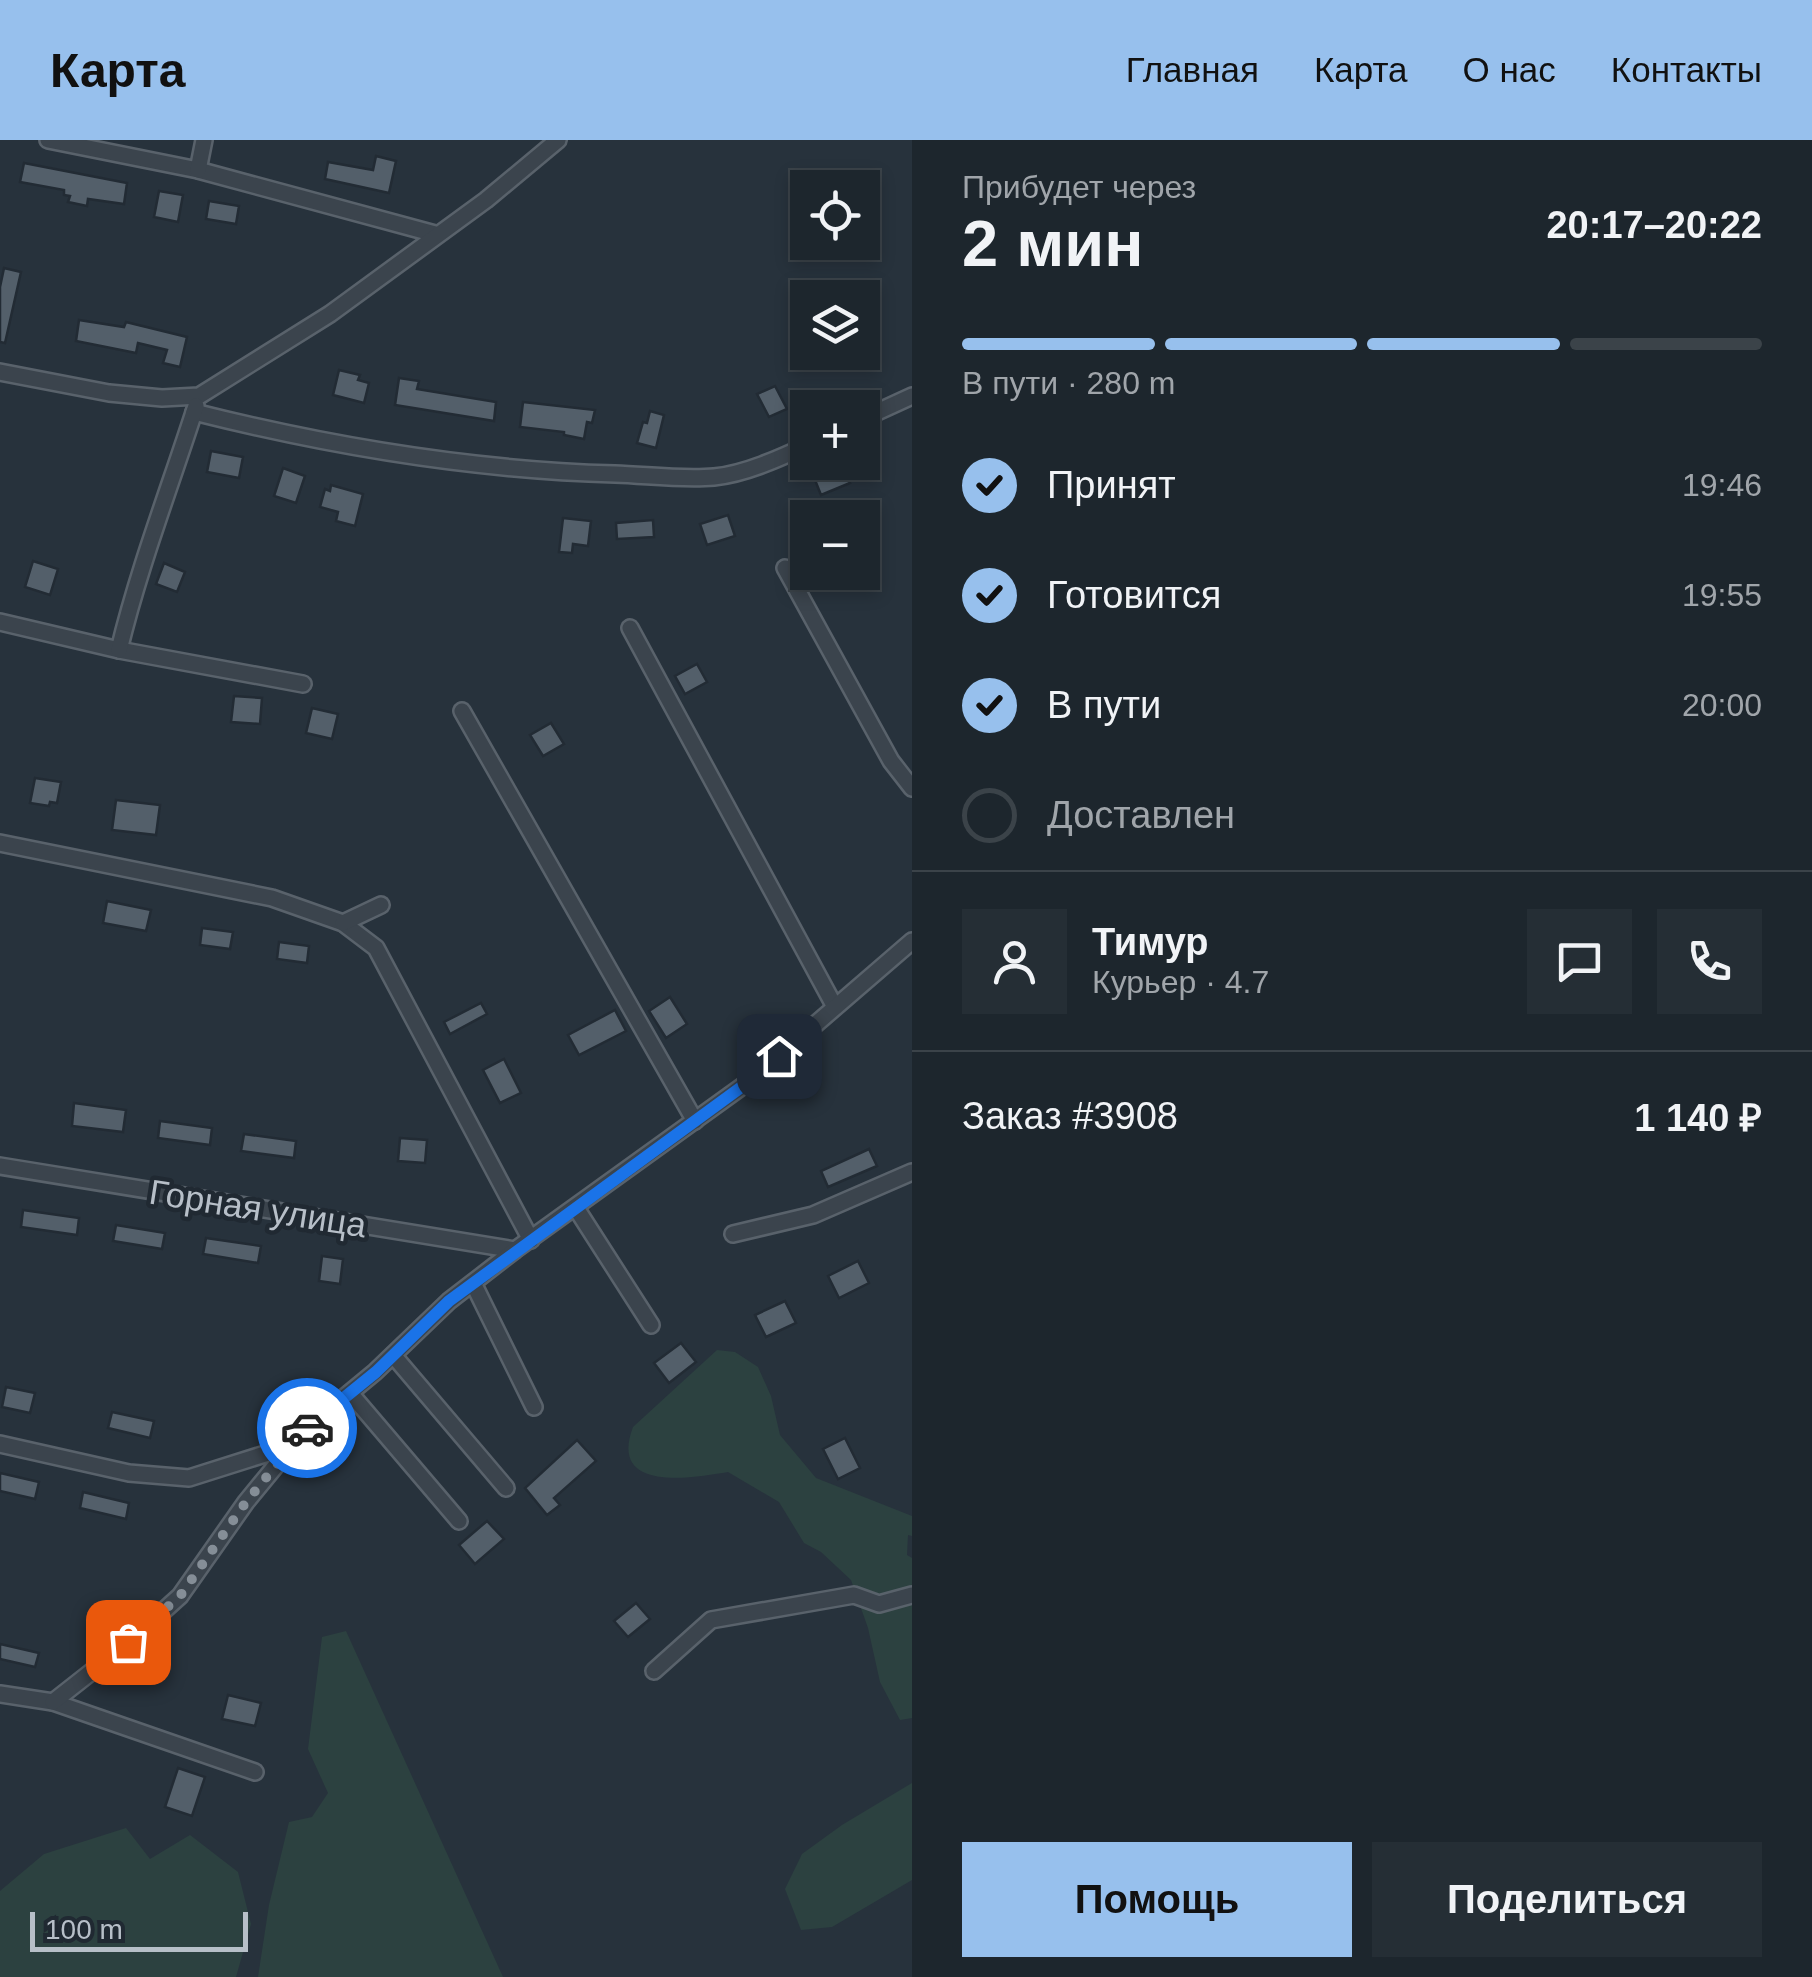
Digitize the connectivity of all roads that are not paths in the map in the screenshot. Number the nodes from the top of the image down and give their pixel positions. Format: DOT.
graph roads {
  1 [pos="48,140"];
  2 [pos="204,140"];
  3 [pos="558,140"];
  4 [pos="198,170"];
  5 [pos="435,234"];
  6 [pos="0,372"];
  7 [pos="199,396"];
  8 [pos="912,396"];
  9 [pos="880,411"];
  10 [pos="194,412"];
  11 [pos="790,453"];
  12 [pos="785,568"];
  13 [pos="0,622"];
  14 [pos="630,628"];
  15 [pos="118,650"];
  16 [pos="302,684"];
  17 [pos="462,711"];
  18 [pos="912,788"];
  19 [pos="0,843"];
  20 [pos="381,905"];
  21 [pos="343,923"];
  22 [pos="912,941"];
  23 [pos="835,1007"];
  24 [pos="695,1121"];
  25 [pos="0,1166"];
  26 [pos="912,1172"];
  27 [pos="576,1208"];
  28 [pos="734,1234"];
  29 [pos="531,1240"];
  30 [pos="515,1250"];
  31 [pos="473,1282"];
  32 [pos="651,1325"];
  33 [pos="393,1355"];
  34 [pos="350,1393"];
  35 [pos="534,1408"];
  36 [pos="306,1429"];
  37 [pos="0,1444"];
  38 [pos="506,1488"];
  39 [pos="459,1521"];
  40 [pos="912,1595"];
  41 [pos="654,1671"];
  42 [pos="0,1694"];
  43 [pos="53,1702"];
  44 [pos="255,1772"];
  1 -- 4 [label="street"];
  2 -- 4 [label="street"];
  3 -- 5 [label="street"];
  4 -- 5 [label="street"];
  5 -- 7 [label="street"];
  6 -- 7 [label="street"];
  7 -- 10 [label="street"];
  8 -- 9 [label="street"];
  10 -- 11 [label="street"];
  10 -- 15 [label="street"];
  12 -- 18 [label="street"];
  13 -- 15 [label="street"];
  14 -- 23 [label="street"];
  15 -- 16 [label="street"];
  17 -- 24 [label="street"];
  19 -- 21 [label="street"];
  20 -- 21 [label="street"];
  21 -- 29 [label="street"];
  22 -- 23 [label="street"];
  23 -- 24 [label="street"];
  24 -- 27 [label="street"];
  25 -- 30 [label="street, Горная улица"];
  26 -- 28 [label="street"];
  27 -- 29 [label="street"];
  27 -- 32 [label="street"];
  29 -- 30 [label="street"];
  30 -- 31 [label="street"];
  31 -- 33 [label="street"];
  31 -- 35 [label="street"];
  33 -- 34 [label="street"];
  33 -- 38 [label="street"];
  34 -- 36 [label="street"];
  34 -- 39 [label="street"];
  36 -- 37 [label="street"];
  36 -- 43 [label="street"];
  40 -- 41 [label="street"];
  42 -- 43 [label="street"];
  43 -- 44 [label="street"];
}
